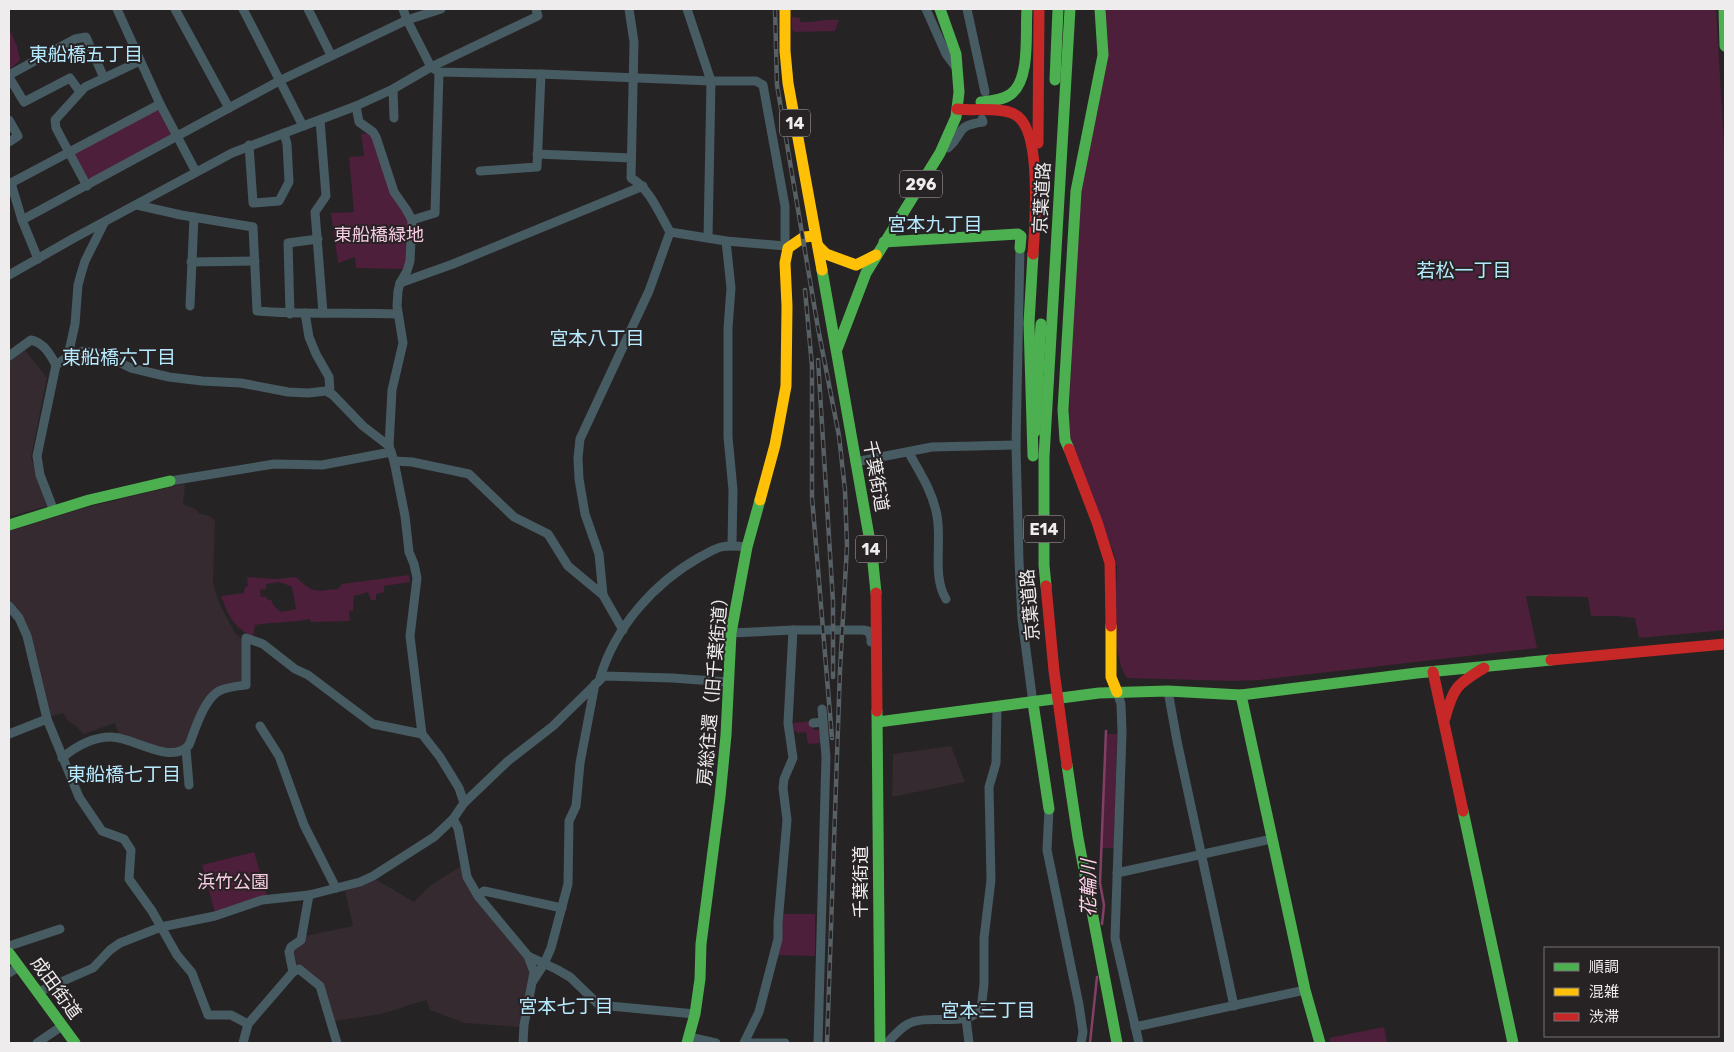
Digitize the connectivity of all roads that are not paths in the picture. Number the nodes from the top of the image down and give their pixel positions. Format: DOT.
graph roads {
  1 [pos="117,9"];
  2 [pos="175,9"];
  3 [pos="243,9"];
  4 [pos="308,9"];
  5 [pos="403,9"];
  6 [pos="441,9"];
  7 [pos="536,9"];
  8 [pos="629,9"];
  9 [pos="687,9"];
  10 [pos="785,9"];
  11 [pos="926,9"];
  12 [pos="940,9"];
  13 [pos="967,9"];
  14 [pos="1027,9"];
  15 [pos="1039,9"];
  16 [pos="1058,9"];
  17 [pos="1070,9"];
  18 [pos="1100,9"];
  19 [pos="1724,9"];
  20 [pos="407,20"];
  21 [pos="1725,46"];
  22 [pos="331,55"];
  23 [pos="140,61"];
  24 [pos="435,70"];
  25 [pos="958,70"];
  26 [pos="541,74"];
  27 [pos="9,76"];
  28 [pos="634,77"];
  29 [pos="104,78"];
  30 [pos="279,81"];
  31 [pos="711,81"];
  32 [pos="393,89"];
  33 [pos="80,92"];
  34 [pos="985,92"];
  35 [pos="160,104"];
  36 [pos="356,106"];
  37 [pos="229,108"];
  38 [pos="957,109"];
  39 [pos="394,118"];
  40 [pos="982,119"];
  41 [pos="9,120"];
  42 [pos="320,120"];
  43 [pos="303,126"];
  44 [pos="284,133"];
  45 [pos="177,137"];
  46 [pos="9,142"];
  47 [pos="249,145"];
  48 [pos="69,152"];
  49 [pos="940,153"];
  50 [pos="537,154"];
  51 [pos="631,158"];
  52 [pos="480,171"];
  53 [pos="196,172"];
  54 [pos="1035,183"];
  55 [pos="10,184"];
  56 [pos="87,186"];
  57 [pos="643,186"];
  58 [pos="138,205"];
  59 [pos="194,217"];
  60 [pos="22,220"];
  61 [pos="412,220"];
  62 [pos="104,222"];
  63 [pos="670,232"];
  64 [pos="708,238"];
  65 [pos="318,239"];
  66 [pos="726,241"];
  67 [pos="817,241"];
  68 [pos="884,242"];
  69 [pos="786,247"];
  70 [pos="1020,248"];
  71 [pos="876,255"];
  72 [pos="38,259"];
  73 [pos="255,261"];
  74 [pos="192,262"];
  75 [pos="9,275"];
  76 [pos="400,283"];
  77 [pos="190,306"];
  78 [pos="323,313"];
  79 [pos="290,314"];
  80 [pos="305,314"];
  81 [pos="398,314"];
  82 [pos="837,350"];
  83 [pos="9,356"];
  84 [pos="68,356"];
  85 [pos="56,365"];
  86 [pos="330,392"];
  87 [pos="1016,445"];
  88 [pos="391,453"];
  89 [pos="909,453"];
  90 [pos="1033,456"];
  91 [pos="856,462"];
  92 [pos="170,481"];
  93 [pos="54,511"];
  94 [pos="9,525"];
  95 [pos="732,546"];
  96 [pos="747,547"];
  97 [pos="604,595"];
  98 [pos="946,599"];
  99 [pos="9,606"];
  100 [pos="623,630"];
  101 [pos="793,630"];
  102 [pos="731,633"];
  103 [pos="1725,644"];
  104 [pos="1488,666"];
  105 [pos="1433,672"];
  106 [pos="876,673"];
  107 [pos="597,681"];
  108 [pos="728,682"];
  109 [pos="1168,691"];
  110 [pos="1117,692"];
  111 [pos="1241,695"];
  112 [pos="1033,702"];
  113 [pos="997,707"];
  114 [pos="822,709"];
  115 [pos="46,719"];
  116 [pos="1444,721"];
  117 [pos="823,722"];
  118 [pos="878,722"];
  119 [pos="813,723"];
  120 [pos="260,726"];
  121 [pos="9,734"];
  122 [pos="422,734"];
  123 [pos="186,749"];
  124 [pos="62,758"];
  125 [pos="189,785"];
  126 [pos="464,803"];
  127 [pos="1049,809"];
  128 [pos="453,820"];
  129 [pos="1272,839"];
  130 [pos="1201,854"];
  131 [pos="1117,873"];
  132 [pos="336,888"];
  133 [pos="309,895"];
  134 [pos="478,896"];
  135 [pos="562,908"];
  136 [pos="161,926"];
  137 [pos="60,930"];
  138 [pos="9,946"];
  139 [pos="9,953"];
  140 [pos="528,956"];
  141 [pos="544,964"];
  142 [pos="14,970"];
  143 [pos="293,972"];
  144 [pos="532,981"];
  145 [pos="1305,990"];
  146 [pos="38,992"];
  147 [pos="1234,1006"];
  148 [pos="695,1014"];
  149 [pos="966,1018"];
  150 [pos="248,1024"];
  151 [pos="62,1026"];
  152 [pos="1135,1027"];
  153 [pos="688,1040"];
  154 [pos="37,1043"];
  155 [pos="75,1043"];
  156 [pos="243,1043"];
  157 [pos="337,1043"];
  158 [pos="523,1043"];
  159 [pos="716,1043"];
  160 [pos="744,1043"];
  161 [pos="785,1043"];
  162 [pos="818,1043"];
  163 [pos="880,1043"];
  164 [pos="887,1043"];
  165 [pos="969,1043"];
  166 [pos="1081,1043"];
  167 [pos="1106,1043"];
  168 [pos="1117,1043"];
  169 [pos="1139,1043"];
  170 [pos="1320,1043"];
  171 [pos="1514,1043"];
  1 -- 23 [label="street"];
  2 -- 37 [label="street"];
  3 -- 30 [label="street"];
  4 -- 22 [label="street"];
  5 -- 20 [label="street"];
  6 -- 20 [label="street"];
  7 -- 24 [label="street"];
  8 -- 28 [label="street"];
  9 -- 31 [label="street"];
  10 -- 67 [label="main road, 千葉街道 / 14"];
  11 -- 25 [label="street"];
  12 -- 25 [label="main road, 296"];
  13 -- 34 [label="street"];
  14 -- 38 [label="main road"];
  15 -- 54 [label="main road"];
  16 -- 90 [label="main road, 京葉道路 / E14, bridge"];
  17 -- 168 [label="main road, 京葉道路 / E14, bridge"];
  18 -- 110 [label="main road"];
  19 -- 21 [label="main road"];
  20 -- 22 [label="street"];
  20 -- 24 [label="street"];
  22 -- 30 [label="street"];
  23 -- 29 [label="street"];
  23 -- 35 [label="street"];
  24 -- 26 [label="street"];
  24 -- 32 [label="street"];
  24 -- 61 [label="street"];
  25 -- 38 [label="main road, 296"];
  26 -- 28 [label="street"];
  26 -- 50 [label="street"];
  27 -- 29 [label="street"];
  27 -- 33 [label="street"];
  28 -- 31 [label="street"];
  28 -- 51 [label="street"];
  29 -- 33 [label="street"];
  30 -- 37 [label="street"];
  30 -- 43 [label="street"];
  31 -- 64 [label="street"];
  31 -- 69 [label="street"];
  32 -- 36 [label="street"];
  32 -- 39 [label="street"];
  33 -- 48 [label="street"];
  35 -- 45 [label="street"];
  35 -- 48 [label="street"];
  36 -- 42 [label="street"];
  36 -- 61 [label="street"];
  37 -- 45 [label="street"];
  38 -- 49 [label="main road, 296"];
  38 -- 54 [label="main road"];
  40 -- 49 [label="street"];
  41 -- 46 [label="street"];
  42 -- 43 [label="street"];
  42 -- 65 [label="street"];
  43 -- 44 [label="street"];
  44 -- 47 [label="street"];
  44 -- 47 [label="street"];
  45 -- 53 [label="street"];
  45 -- 56 [label="street"];
  47 -- 53 [label="street"];
  48 -- 55 [label="street"];
  48 -- 56 [label="street"];
  49 -- 68 [label="main road, 296"];
  50 -- 51 [label="street"];
  50 -- 52 [label="street"];
  51 -- 57 [label="street"];
  53 -- 58 [label="street"];
  54 -- 90 [label="main road, bridge"];
  55 -- 60 [label="street"];
  56 -- 60 [label="street"];
  57 -- 63 [label="street"];
  57 -- 76 [label="street"];
  58 -- 59 [label="street"];
  58 -- 62 [label="street"];
  59 -- 73 [label="street"];
  59 -- 74 [label="street"];
  60 -- 72 [label="street"];
  61 -- 76 [label="street"];
  62 -- 72 [label="street"];
  62 -- 84 [label="street"];
  63 -- 64 [label="street"];
  63 -- 97 [label="street"];
  64 -- 66 [label="street"];
  65 -- 78 [label="street"];
  65 -- 79 [label="street"];
  66 -- 69 [label="street"];
  66 -- 95 [label="street"];
  67 -- 69 [label="main road"];
  67 -- 71 [label="main road"];
  67 -- 82 [label="main road, 千葉街道 / 14"];
  68 -- 70 [label="main road"];
  68 -- 71 [label="main road, 296"];
  69 -- 96 [label="main road, 房総往還（旧千葉街道）"];
  70 -- 87 [label="street"];
  71 -- 82 [label="main road, 296"];
  72 -- 75 [label="street"];
  73 -- 74 [label="street"];
  73 -- 79 [label="street"];
  74 -- 77 [label="street"];
  76 -- 81 [label="street"];
  78 -- 80 [label="street"];
  78 -- 81 [label="street"];
  79 -- 80 [label="street"];
  80 -- 86 [label="street"];
  81 -- 88 [label="street"];
  82 -- 91 [label="main road, 千葉街道 / 14"];
  83 -- 85 [label="street"];
  84 -- 85 [label="street"];
  84 -- 86 [label="street"];
  85 -- 93 [label="street"];
  86 -- 88 [label="street"];
  87 -- 89 [label="street"];
  87 -- 112 [label="street"];
  88 -- 92 [label="street"];
  88 -- 97 [label="street"];
  88 -- 122 [label="street"];
  89 -- 91 [label="street"];
  89 -- 98 [label="street"];
  90 -- 167 [label="main road, 京葉道路 / E14"];
  91 -- 106 [label="main road, 千葉街道 / 14"];
  92 -- 93 [label="main road"];
  93 -- 94 [label="main road"];
  95 -- 96 [label="street"];
  95 -- 100 [label="street"];
  96 -- 102 [label="main road, 房総往還（旧千葉街道）"];
  97 -- 100 [label="street"];
  99 -- 115 [label="street"];
  100 -- 107 [label="street"];
  101 -- 102 [label="street"];
  101 -- 106 [label="street"];
  101 -- 160 [label="street"];
  102 -- 108 [label="main road, 房総往還（旧千葉街道）"];
  103 -- 104 [label="main road"];
  104 -- 105 [label="main road"];
  104 -- 116 [label="main road"];
  105 -- 111 [label="main road"];
  105 -- 116 [label="main road"];
  106 -- 118 [label="main road, 千葉街道 / 14"];
  107 -- 108 [label="street"];
  107 -- 126 [label="street"];
  107 -- 135 [label="street"];
  108 -- 148 [label="main road, 房総往還（旧千葉街道）"];
  109 -- 110 [label="main road"];
  109 -- 111 [label="main road"];
  109 -- 130 [label="street"];
  110 -- 112 [label="main road"];
  110 -- 131 [label="street"];
  111 -- 129 [label="main road"];
  112 -- 113 [label="main road"];
  112 -- 127 [label="main road"];
  113 -- 118 [label="main road"];
  113 -- 149 [label="street"];
  114 -- 117 [label="street"];
  115 -- 121 [label="street"];
  115 -- 124 [label="street"];
  116 -- 171 [label="main road"];
  117 -- 119 [label="street"];
  117 -- 162 [label="street"];
  118 -- 163 [label="main road, 千葉街道 / 14"];
  120 -- 132 [label="street"];
  122 -- 123 [label="street"];
  122 -- 126 [label="street"];
  123 -- 124 [label="street"];
  123 -- 125 [label="street"];
  124 -- 136 [label="street"];
  126 -- 128 [label="street"];
  127 -- 166 [label="street"];
  128 -- 132 [label="street"];
  128 -- 134 [label="street"];
  129 -- 130 [label="street"];
  129 -- 145 [label="main road"];
  130 -- 131 [label="street"];
  130 -- 147 [label="street"];
  131 -- 152 [label="street"];
  132 -- 133 [label="street"];
  133 -- 136 [label="street"];
  133 -- 143 [label="street"];
  134 -- 135 [label="street"];
  134 -- 140 [label="street"];
  135 -- 141 [label="street"];
  136 -- 146 [label="street"];
  136 -- 150 [label="street"];
  137 -- 138 [label="street"];
  139 -- 142 [label="main road, 成田街道"];
  140 -- 141 [label="street"];
  140 -- 144 [label="street"];
  141 -- 144 [label="street"];
  141 -- 148 [label="street"];
  142 -- 146 [label="main road, 成田街道"];
  143 -- 150 [label="street"];
  143 -- 157 [label="street"];
  144 -- 158 [label="street"];
  145 -- 147 [label="street"];
  145 -- 170 [label="main road"];
  146 -- 151 [label="main road, 成田街道"];
  147 -- 152 [label="street"];
  148 -- 153 [label="main road, 房総往還（旧千葉街道）"];
  149 -- 164 [label="street"];
  149 -- 165 [label="street"];
  150 -- 156 [label="street"];
  151 -- 154 [label="street"];
  151 -- 155 [label="main road, 成田街道"];
  152 -- 169 [label="street"];
  153 -- 159 [label="street"];
  160 -- 161 [label="street"];
}
